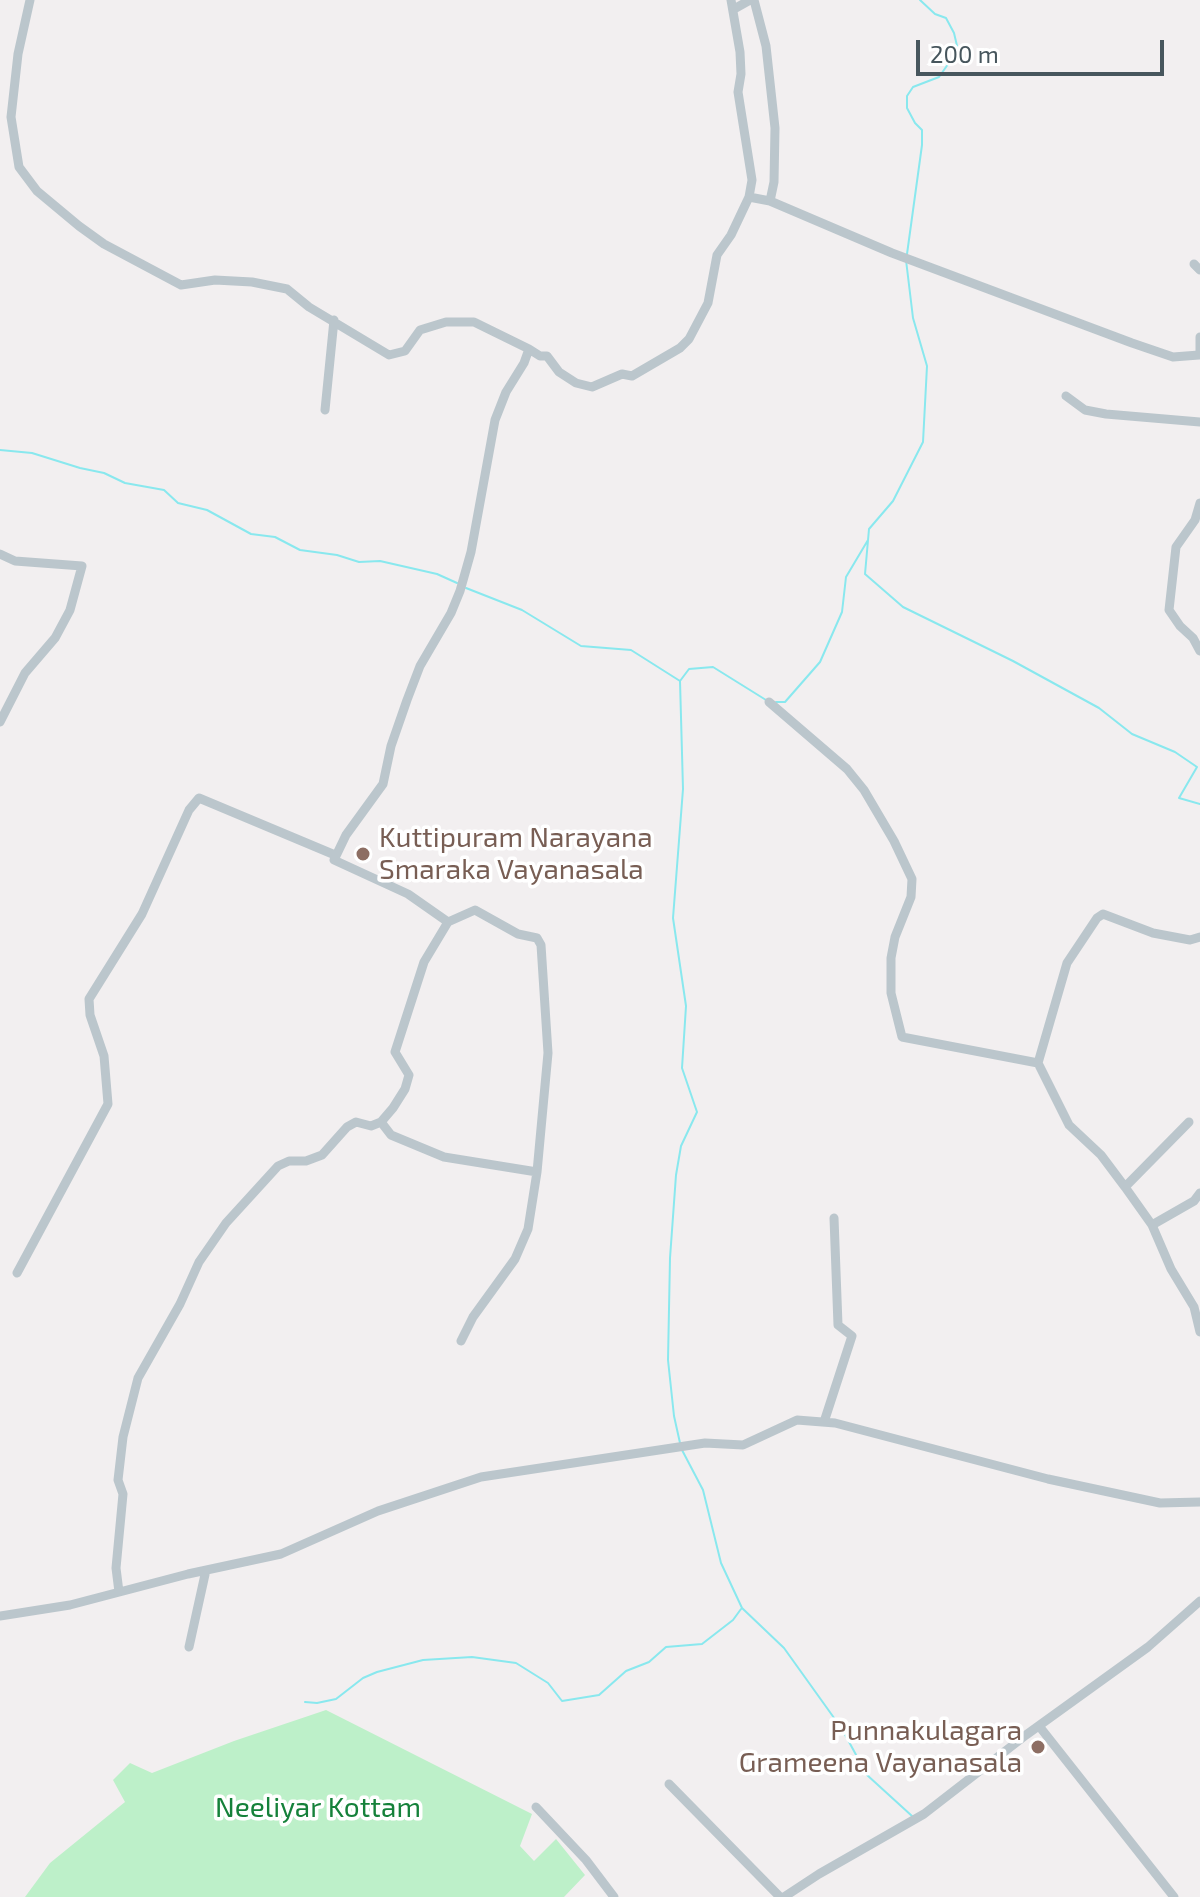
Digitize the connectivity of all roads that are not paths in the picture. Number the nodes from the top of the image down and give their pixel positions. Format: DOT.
graph roads {
  1 [pos="30,0"];
  2 [pos="752,0"];
  3 [pos="733,5"];
  4 [pos="749,197"];
  5 [pos="770,201"];
  6 [pos="334,320"];
  7 [pos="1200,337"];
  8 [pos="529,349"];
  9 [pos="1199,355"];
  10 [pos="1066,396"];
  11 [pos="325,410"];
  12 [pos="1200,422"];
  13 [pos="1200,503"];
  14 [pos="0,554"];
  15 [pos="1200,651"];
  16 [pos="769,702"];
  17 [pos="0,722"];
  18 [pos="335,855"];
  19 [pos="448,922"];
  20 [pos="1200,937"];
  21 [pos="1038,1063"];
  22 [pos="381,1122"];
  23 [pos="1189,1122"];
  24 [pos="537,1172"];
  25 [pos="1125,1187"];
  26 [pos="1200,1193"];
  27 [pos="834,1218"];
  28 [pos="1152,1225"];
  29 [pos="17,1273"];
  30 [pos="1200,1332"];
  31 [pos="461,1341"];
  32 [pos="824,1422"];
  33 [pos="1200,1502"];
  34 [pos="206,1570"];
  35 [pos="117,1592"];
  36 [pos="1200,1601"];
  37 [pos="0,1616"];
  38 [pos="189,1647"];
  39 [pos="1039,1726"];
  40 [pos="669,1784"];
  41 [pos="536,1807"];
  42 [pos="614,1897"];
  43 [pos="782,1897"];
  44 [pos="1174,1897"];
  1 -- 6 [label="street"];
  2 -- 3 [label="street"];
  2 -- 5 [label="street"];
  3 -- 4 [label="street"];
  4 -- 5 [label="street"];
  4 -- 8 [label="street"];
  5 -- 9 [label="street"];
  6 -- 8 [label="street"];
  6 -- 11 [label="street"];
  7 -- 9 [label="street"];
  8 -- 18 [label="street"];
  10 -- 12 [label="street"];
  13 -- 15 [label="street"];
  14 -- 17 [label="street"];
  16 -- 21 [label="street"];
  18 -- 19 [label="street"];
  18 -- 29 [label="street"];
  19 -- 22 [label="street"];
  19 -- 24 [label="street"];
  20 -- 21 [label="street"];
  21 -- 25 [label="street"];
  22 -- 24 [label="street"];
  22 -- 35 [label="street"];
  23 -- 25 [label="street"];
  24 -- 31 [label="street"];
  25 -- 28 [label="street"];
  26 -- 28 [label="street"];
  27 -- 32 [label="street"];
  28 -- 30 [label="street"];
  32 -- 33 [label="street"];
  32 -- 34 [label="street"];
  34 -- 35 [label="street"];
  34 -- 38 [label="street"];
  35 -- 37 [label="street"];
  36 -- 39 [label="street"];
  39 -- 43 [label="street"];
  39 -- 44 [label="street"];
  40 -- 43 [label="street"];
  41 -- 42 [label="street"];
}
